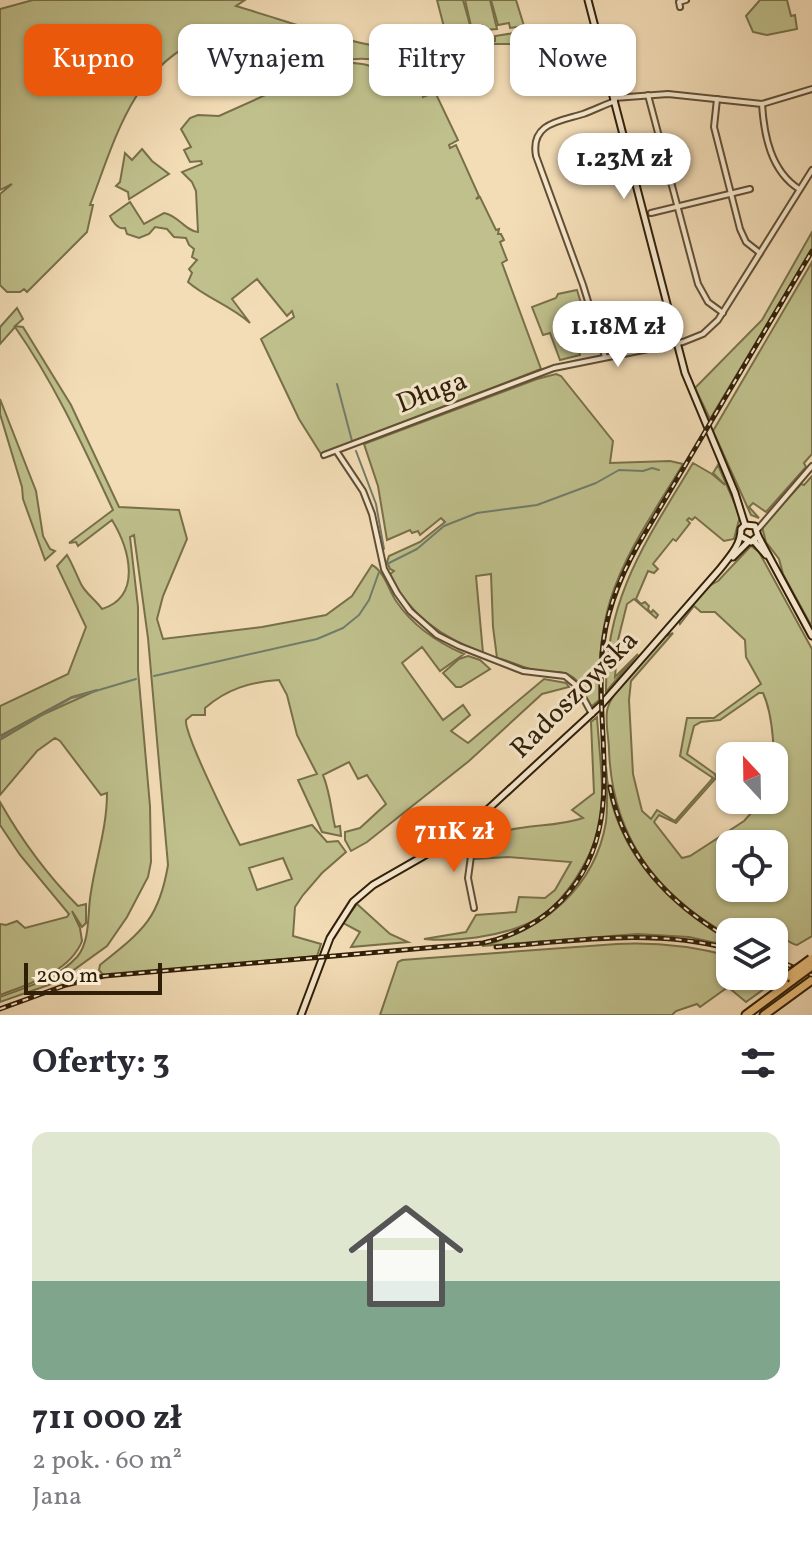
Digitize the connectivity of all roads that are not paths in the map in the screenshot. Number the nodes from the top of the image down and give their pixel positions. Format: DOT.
graph roads {
  1 [pos="588,0"];
  2 [pos="686,0"];
  3 [pos="680,7"];
  4 [pos="812,89"];
  5 [pos="648,95"];
  6 [pos="717,99"];
  7 [pos="614,100"];
  8 [pos="762,104"];
  9 [pos="812,170"];
  10 [pos="750,189"];
  11 [pos="799,189"];
  12 [pos="731,193"];
  13 [pos="677,206"];
  14 [pos="651,213"];
  15 [pos="760,253"];
  16 [pos="723,313"];
  17 [pos="677,344"];
  18 [pos="605,357"];
  19 [pos="337,451"];
  20 [pos="324,455"];
  21 [pos="812,466"];
  22 [pos="753,532"];
  23 [pos="742,537"];
  24 [pos="720,569"];
  25 [pos="812,636"];
  26 [pos="592,714"];
  27 [pos="465,830"];
  28 [pos="474,908"];
  29 [pos="812,958"];
  30 [pos="812,966"];
  31 [pos="789,979"];
  32 [pos="809,982"];
  33 [pos="301,1015"];
  34 [pos="746,1015"];
  35 [pos="764,1015"];
  1 -- 7 [label="street"];
  2 -- 3 [label="street"];
  4 -- 8 [label="street"];
  5 -- 6 [label="street"];
  5 -- 7 [label="street"];
  5 -- 13 [label="street"];
  6 -- 8 [label="street"];
  6 -- 12 [label="street"];
  7 -- 17 [label="street"];
  7 -- 18 [label="street"];
  8 -- 11 [label="street"];
  9 -- 11 [label="street, Długa"];
  10 -- 12 [label="street"];
  11 -- 15 [label="street, Długa"];
  12 -- 13 [label="street"];
  12 -- 15 [label="street"];
  13 -- 14 [label="street"];
  13 -- 16 [label="street"];
  15 -- 16 [label="street, Długa"];
  16 -- 17 [label="street, Długa"];
  17 -- 18 [label="street, Długa"];
  17 -- 22 [label="street"];
  18 -- 19 [label="street, Długa"];
  19 -- 20 [label="street, Długa"];
  19 -- 26 [label="street"];
  21 -- 22 [label="street"];
  22 -- 23 [label="street"];
  22 -- 23 [label="street"];
  22 -- 24 [label="street, Radoszowska"];
  22 -- 25 [label="street"];
  23 -- 24 [label="street, Radoszowska"];
  24 -- 26 [label="street, Radoszowska"];
  26 -- 27 [label="street, Radoszowska"];
  27 -- 28 [label="street"];
  27 -- 33 [label="street, Radoszowska"];
  29 -- 31 [label="highway, bridge"];
  30 -- 31 [label="highway, bridge"];
  31 -- 34 [label="highway"];
  32 -- 35 [label="highway"];
}
